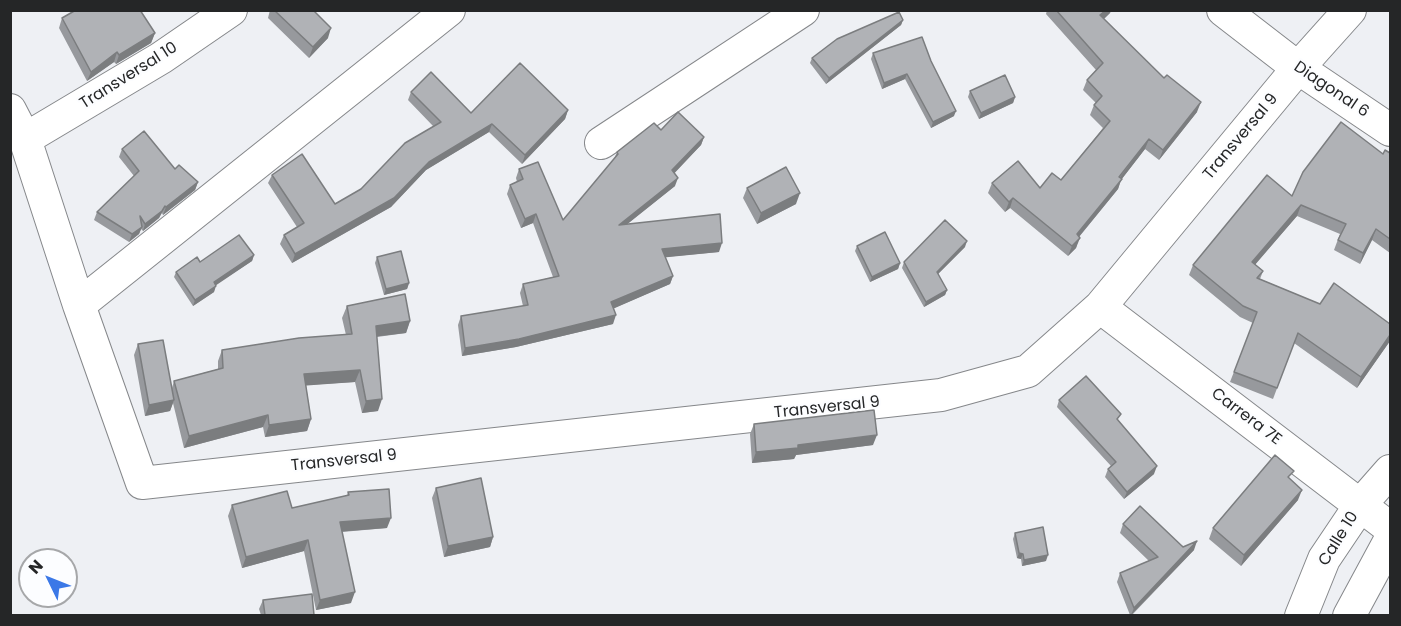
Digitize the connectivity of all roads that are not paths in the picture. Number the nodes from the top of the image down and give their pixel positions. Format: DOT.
graph roads {
  1 [pos="231,10"];
  2 [pos="449,10"];
  3 [pos="803,10"];
  4 [pos="1223,10"];
  5 [pos="1350,10"];
  6 [pos="1298,68"];
  7 [pos="10,110"];
  8 [pos="1390,130"];
  9 [pos="25,139"];
  10 [pos="601,143"];
  11 [pos="80,305"];
  12 [pos="1100,308"];
  13 [pos="1390,471"];
  14 [pos="1360,504"];
  15 [pos="1390,528"];
  16 [pos="1390,540"];
  17 [pos="1300,615"];
  18 [pos="1348,615"];
  1 -- 9 [label="street, Transversal 10"];
  2 -- 11 [label="street"];
  3 -- 10 [label="street"];
  4 -- 6 [label="street, Diagonal 6"];
  5 -- 6 [label="street, Transversal 9"];
  6 -- 8 [label="street, Diagonal 6"];
  6 -- 12 [label="street, Transversal 9"];
  7 -- 9 [label="street"];
  9 -- 11 [label="street"];
  11 -- 12 [label="street, Transversal 9"];
  12 -- 14 [label="street, Carrera 7E"];
  13 -- 14 [label="street, Calle 10"];
  14 -- 15 [label="street, Carrera 7E"];
  14 -- 17 [label="street, Calle 10"];
  16 -- 18 [label="street"];
}
